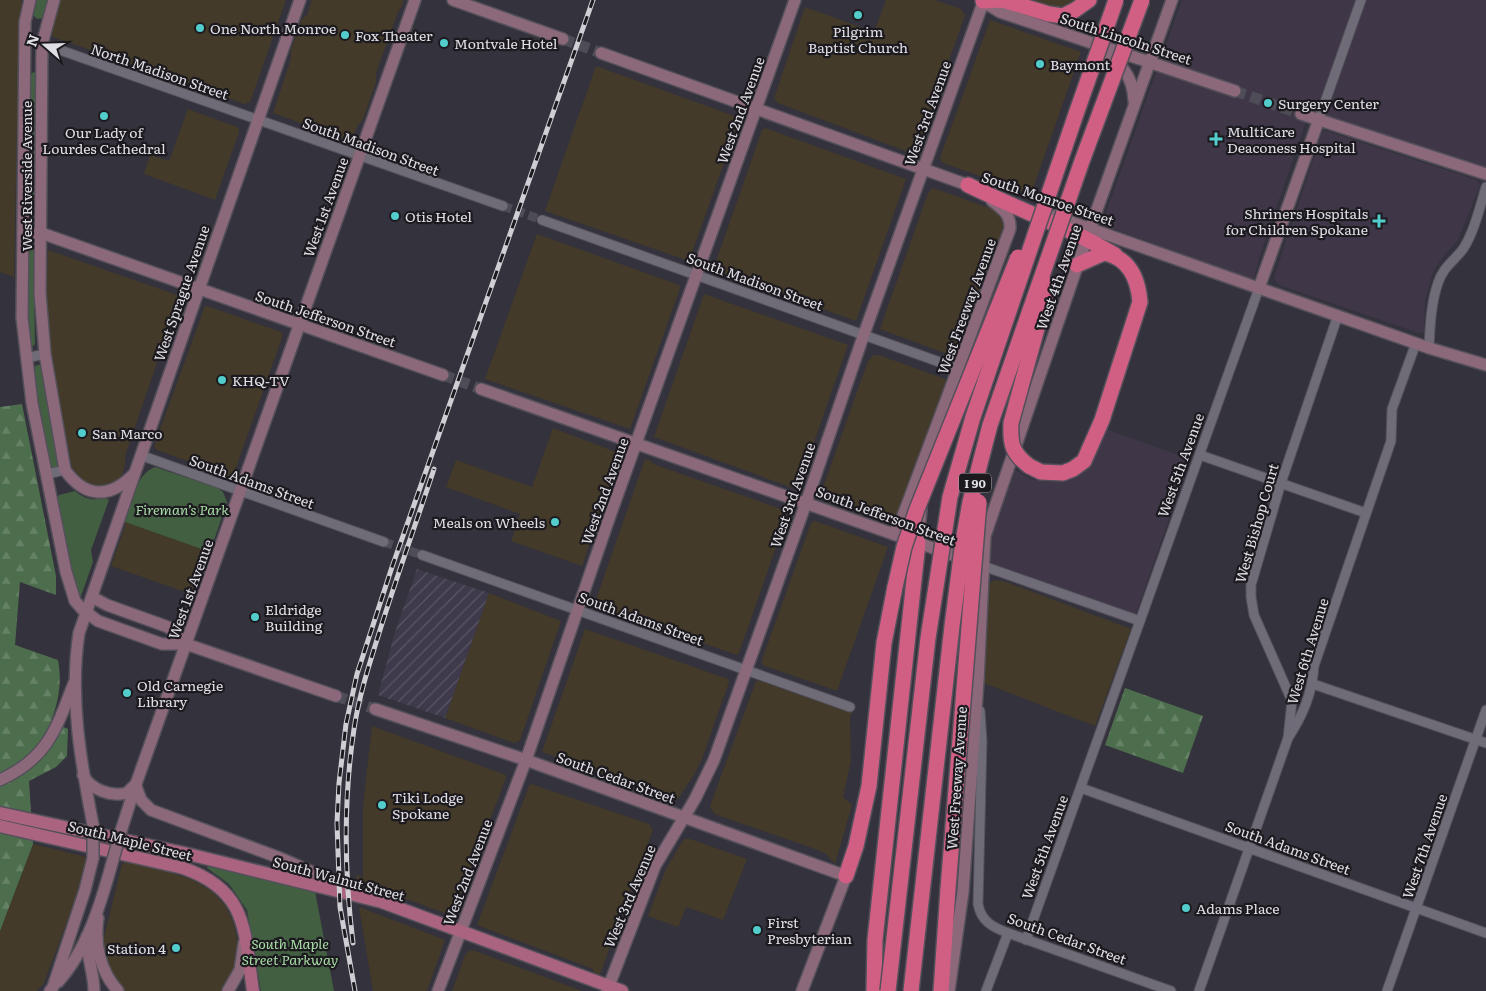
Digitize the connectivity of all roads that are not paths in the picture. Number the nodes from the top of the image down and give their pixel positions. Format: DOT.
graph roads {
  1 [pos="30,0"];
  2 [pos="54,0"];
  3 [pos="300,0"];
  4 [pos="415,0"];
  5 [pos="453,0"];
  6 [pos="795,0"];
  7 [pos="982,0"];
  8 [pos="1089,0"];
  9 [pos="1116,0"];
  10 [pos="1142,0"];
  11 [pos="1172,0"];
  12 [pos="1361,0"];
  13 [pos="26,38"];
  14 [pos="563,39"];
  15 [pos="1092,43"];
  16 [pos="42,44"];
  17 [pos="601,53"];
  18 [pos="1150,61"];
  19 [pos="1235,92"];
  20 [pos="1134,104"];
  21 [pos="757,108"];
  22 [pos="1076,114"];
  23 [pos="1301,114"];
  24 [pos="1319,119"];
  25 [pos="258,120"];
  26 [pos="360,156"];
  27 [pos="1082,161"];
  28 [pos="923,169"];
  29 [pos="1486,174"];
  30 [pos="968,185"];
  31 [pos="1486,187"];
  32 [pos="503,206"];
  33 [pos="542,220"];
  34 [pos="22,232"];
  35 [pos="41,233"];
  36 [pos="1088,233"];
  37 [pos="1121,259"];
  38 [pos="1077,265"];
  39 [pos="698,275"];
  40 [pos="1259,288"];
  41 [pos="198,289"];
  42 [pos="1338,316"];
  43 [pos="299,325"];
  44 [pos="864,334"];
  45 [pos="1416,343"];
  46 [pos="1429,348"];
  47 [pos="45,354"];
  48 [pos="26,358"];
  49 [pos="1486,365"];
  50 [pos="959,369"];
  51 [pos="443,375"];
  52 [pos="481,388"];
  53 [pos="990,425"];
  54 [pos="636,444"];
  55 [pos="927,454"];
  56 [pos="1200,455"];
  57 [pos="140,456"];
  58 [pos="65,470"];
  59 [pos="47,474"];
  60 [pos="134,474"];
  61 [pos="1281,483"];
  62 [pos="240,491"];
  63 [pos="806,503"];
  64 [pos="1366,513"];
  65 [pos="893,534"];
  66 [pos="384,542"];
  67 [pos="918,543"];
  68 [pos="422,555"];
  69 [pos="983,566"];
  70 [pos="92,597"];
  71 [pos="578,610"];
  72 [pos="86,613"];
  73 [pos="1140,622"];
  74 [pos="186,644"];
  75 [pos="747,670"];
  76 [pos="75,679"];
  77 [pos="978,681"];
  78 [pos="1313,684"];
  79 [pos="336,696"];
  80 [pos="850,707"];
  81 [pos="375,709"];
  82 [pos="1486,710"];
  83 [pos="1288,738"];
  84 [pos="1476,739"];
  85 [pos="1486,743"];
  86 [pos="526,760"];
  87 [pos="83,776"];
  88 [pos="0,780"];
  89 [pos="136,784"];
  90 [pos="1081,788"];
  91 [pos="0,813"];
  92 [pos="684,818"];
  93 [pos="0,826"];
  94 [pos="38,827"];
  95 [pos="1249,847"];
  96 [pos="846,876"];
  97 [pos="382,902"];
  98 [pos="99,909"];
  99 [pos="1417,909"];
  100 [pos="460,932"];
  101 [pos="1008,933"];
  102 [pos="1486,933"];
  103 [pos="87,935"];
  104 [pos="245,936"];
  105 [pos="1026,940"];
  106 [pos="94,977"];
  107 [pos="608,989"];
  108 [pos="53,990"];
  109 [pos="94,991"];
  110 [pos="104,991"];
  111 [pos="118,991"];
  112 [pos="228,991"];
  113 [pos="253,991"];
  114 [pos="438,991"];
  115 [pos="622,991"];
  116 [pos="802,991"];
  117 [pos="874,991"];
  118 [pos="888,991"];
  119 [pos="911,991"];
  120 [pos="941,991"];
  121 [pos="949,991"];
  122 [pos="986,991"];
  123 [pos="1171,991"];
  124 [pos="1199,991"];
  125 [pos="1387,991"];
  1 -- 13 [label="main road, West Riverside Avenue"];
  2 -- 16 [label="main road, West Riverside Avenue"];
  3 -- 25 [label="main road, West Sprague Avenue"];
  4 -- 26 [label="main road, West 1st Avenue"];
  5 -- 14 [label="main road"];
  6 -- 21 [label="main road, West 2nd Avenue"];
  7 -- 8 [label="highway"];
  7 -- 15 [label="main road, South Lincoln Street"];
  7 -- 28 [label="main road, West 3rd Avenue"];
  9 -- 22 [label="highway, I 90, bridge"];
  10 -- 27 [label="highway, I 90, bridge"];
  11 -- 18 [label="main road, West 4th Avenue"];
  12 -- 24 [label="street, West 5th Avenue"];
  13 -- 16 [label="street, North Madison Street"];
  13 -- 34 [label="main road, West Riverside Avenue"];
  15 -- 18 [label="main road, South Lincoln Street"];
  15 -- 20 [label="main road"];
  16 -- 25 [label="street, North Madison Street"];
  16 -- 35 [label="main road, West Riverside Avenue"];
  17 -- 21 [label="main road, South Monroe Street"];
  18 -- 19 [label="main road, South Lincoln Street"];
  18 -- 20 [label="main road, West 4th Avenue"];
  20 -- 36 [label="main road, West 4th Avenue"];
  21 -- 28 [label="main road, South Monroe Street"];
  21 -- 39 [label="main road, West 2nd Avenue"];
  22 -- 96 [label="highway, bridge"];
  22 -- 118 [label="highway, I 90, bridge"];
  23 -- 24 [label="main road"];
  24 -- 29 [label="main road"];
  24 -- 40 [label="main road, West 5th Avenue"];
  25 -- 26 [label="street, South Madison Street"];
  25 -- 41 [label="main road, West Sprague Avenue"];
  26 -- 32 [label="street, South Madison Street"];
  26 -- 43 [label="main road, West 1st Avenue"];
  27 -- 37 [label="highway, bridge"];
  27 -- 53 [label="highway, I 90, bridge"];
  28 -- 30 [label="main road, South Monroe Street"];
  28 -- 44 [label="main road, West 3rd Avenue"];
  30 -- 36 [label="highway"];
  30 -- 50 [label="main road, West Freeway Avenue"];
  31 -- 46 [label="street"];
  33 -- 39 [label="street, South Madison Street"];
  34 -- 35 [label="main road, South Jefferson Street"];
  34 -- 48 [label="main road, West Riverside Avenue"];
  35 -- 41 [label="main road, South Jefferson Street"];
  35 -- 47 [label="main road, West Riverside Avenue"];
  36 -- 37 [label="highway"];
  36 -- 38 [label="main road, West 4th Avenue"];
  36 -- 40 [label="main road, South Monroe Street"];
  37 -- 38 [label="highway"];
  38 -- 69 [label="main road, West 4th Avenue"];
  39 -- 44 [label="street, South Madison Street"];
  39 -- 54 [label="main road, West 2nd Avenue"];
  40 -- 42 [label="main road, South Monroe Street"];
  40 -- 56 [label="street, West 5th Avenue"];
  41 -- 43 [label="main road, South Jefferson Street"];
  41 -- 57 [label="main road, West Sprague Avenue"];
  42 -- 45 [label="main road, South Monroe Street"];
  42 -- 61 [label="street, West Bishop Court"];
  43 -- 51 [label="main road, South Jefferson Street"];
  43 -- 62 [label="main road, West 1st Avenue"];
  44 -- 50 [label="street, South Madison Street"];
  44 -- 63 [label="main road, West 3rd Avenue"];
  45 -- 46 [label="main road, South Monroe Street"];
  45 -- 64 [label="street, West 6th Avenue"];
  46 -- 49 [label="main road, South Monroe Street"];
  47 -- 48 [label="street"];
  47 -- 58 [label="main road, West Riverside Avenue"];
  48 -- 59 [label="main road, West Riverside Avenue"];
  50 -- 55 [label="main road, West Freeway Avenue"];
  52 -- 54 [label="main road, South Jefferson Street"];
  53 -- 119 [label="highway, I 90, bridge"];
  53 -- 120 [label="highway, bridge"];
  54 -- 63 [label="main road, South Jefferson Street"];
  54 -- 71 [label="main road, West 2nd Avenue"];
  55 -- 65 [label="main road, West Freeway Avenue"];
  55 -- 67 [label="main road, West Freeway Avenue"];
  56 -- 61 [label="street"];
  56 -- 73 [label="street, West 5th Avenue"];
  57 -- 60 [label="main road, West Sprague Avenue"];
  57 -- 62 [label="street, South Adams Street"];
  58 -- 59 [label="street"];
  58 -- 60 [label="main road"];
  59 -- 72 [label="main road, West Riverside Avenue"];
  60 -- 70 [label="main road, West Sprague Avenue"];
  61 -- 64 [label="street"];
  61 -- 83 [label="street, West Bishop Court"];
  62 -- 66 [label="street, South Adams Street"];
  62 -- 74 [label="main road, West 1st Avenue"];
  63 -- 65 [label="main road, South Jefferson Street"];
  63 -- 75 [label="main road, West 3rd Avenue"];
  64 -- 78 [label="street, West 6th Avenue"];
  65 -- 67 [label="main road, South Jefferson Street"];
  67 -- 69 [label="main road, South Jefferson Street"];
  67 -- 117 [label="highway"];
  68 -- 71 [label="street, South Adams Street"];
  69 -- 73 [label="street, South Jefferson Street"];
  69 -- 77 [label="main road, West Freeway Avenue"];
  70 -- 72 [label="main road"];
  70 -- 74 [label="main road"];
  71 -- 75 [label="street, South Adams Street"];
  71 -- 86 [label="main road, West 2nd Avenue"];
  72 -- 74 [label="main road"];
  72 -- 76 [label="main road"];
  73 -- 90 [label="street, West 5th Avenue"];
  74 -- 79 [label="main road"];
  74 -- 89 [label="main road, West 1st Avenue"];
  75 -- 80 [label="street, South Adams Street"];
  75 -- 92 [label="main road, West 3rd Avenue"];
  76 -- 87 [label="main road"];
  76 -- 88 [label="main road"];
  77 -- 101 [label="street, South Cedar Street"];
  77 -- 121 [label="main road, West Freeway Avenue"];
  78 -- 83 [label="street, West 6th Avenue"];
  78 -- 84 [label="street"];
  81 -- 86 [label="main road, South Cedar Street"];
  82 -- 84 [label="street, West 7th Avenue"];
  83 -- 95 [label="street, West 6th Avenue"];
  84 -- 85 [label="street"];
  84 -- 99 [label="street, West 7th Avenue"];
  86 -- 92 [label="main road, South Cedar Street"];
  86 -- 100 [label="main road, West 2nd Avenue"];
  87 -- 89 [label="main road"];
  87 -- 108 [label="main road, bridge"];
  89 -- 97 [label="main road"];
  89 -- 98 [label="main road, West 1st Avenue, bridge"];
  90 -- 95 [label="street, South Adams Street"];
  90 -- 105 [label="street, West 5th Avenue"];
  91 -- 94 [label="main road"];
  92 -- 96 [label="main road, South Cedar Street"];
  92 -- 107 [label="main road, West 3rd Avenue"];
  93 -- 94 [label="main road"];
  94 -- 97 [label="main road, South Walnut Street"];
  94 -- 104 [label="main road, South Maple Street"];
  95 -- 99 [label="street, South Adams Street"];
  95 -- 124 [label="street, West 6th Avenue"];
  96 -- 116 [label="main road"];
  97 -- 100 [label="main road, South Walnut Street"];
  98 -- 103 [label="main road, West 1st Avenue"];
  98 -- 111 [label="main road"];
  99 -- 102 [label="street, South Adams Street"];
  99 -- 125 [label="street, West 7th Avenue"];
  100 -- 107 [label="main road, South Walnut Street"];
  100 -- 114 [label="main road, West 2nd Avenue"];
  101 -- 105 [label="street, South Cedar Street"];
  101 -- 122 [label="street"];
  103 -- 106 [label="main road"];
  103 -- 108 [label="main road, West 1st Avenue"];
  104 -- 112 [label="main road"];
  104 -- 113 [label="main road, South Maple Street"];
  105 -- 123 [label="street, South Cedar Street"];
  106 -- 109 [label="main road"];
  106 -- 110 [label="main road"];
  107 -- 115 [label="main road, South Walnut Street"];
}
